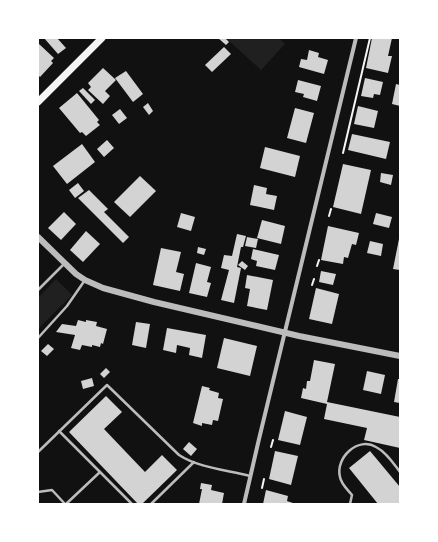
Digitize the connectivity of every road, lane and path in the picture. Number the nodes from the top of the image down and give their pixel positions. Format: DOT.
graph roads {
  1 [pos="102,38"];
  2 [pos="356,38"];
  3 [pos="370,38"];
  4 [pos="38,102"];
  5 [pos="344,153"];
  6 [pos="331,209"];
  7 [pos="329,216"];
  8 [pos="38,237"];
  9 [pos="319,260"];
  10 [pos="65,264"];
  11 [pos="317,266"];
  12 [pos="314,279"];
  13 [pos="85,280"];
  14 [pos="312,285"];
  15 [pos="38,290"];
  16 [pos="285,332"];
  17 [pos="38,338"];
  18 [pos="400,356"];
  19 [pos="59,431"];
  20 [pos="273,440"];
  21 [pos="271,447"];
  22 [pos="38,452"];
  23 [pos="194,462"];
  24 [pos="100,472"];
  25 [pos="400,472"];
  26 [pos="251,476"];
  27 [pos="264,479"];
  28 [pos="262,488"];
  29 [pos="38,492"];
  30 [pos="66,504"];
  31 [pos="132,504"];
  32 [pos="151,504"];
  33 [pos="244,504"];
  34 [pos="350,504"];
  1 -- 4 [label="main road"];
  2 -- 16 [label="street"];
  3 -- 5 [label="path"];
  6 -- 7 [label="path"];
  8 -- 10 [label="street"];
  9 -- 11 [label="path"];
  10 -- 13 [label="street"];
  10 -- 15 [label="lane"];
  12 -- 14 [label="path"];
  13 -- 16 [label="street"];
  13 -- 17 [label="lane"];
  16 -- 18 [label="street"];
  16 -- 26 [label="street"];
  19 -- 22 [label="lane"];
  19 -- 23 [label="lane"];
  19 -- 24 [label="lane"];
  20 -- 21 [label="path"];
  23 -- 26 [label="lane"];
  23 -- 32 [label="lane"];
  24 -- 30 [label="lane"];
  24 -- 31 [label="lane"];
  25 -- 34 [label="lane"];
  26 -- 33 [label="street"];
  27 -- 28 [label="path"];
  29 -- 30 [label="lane"];
}
